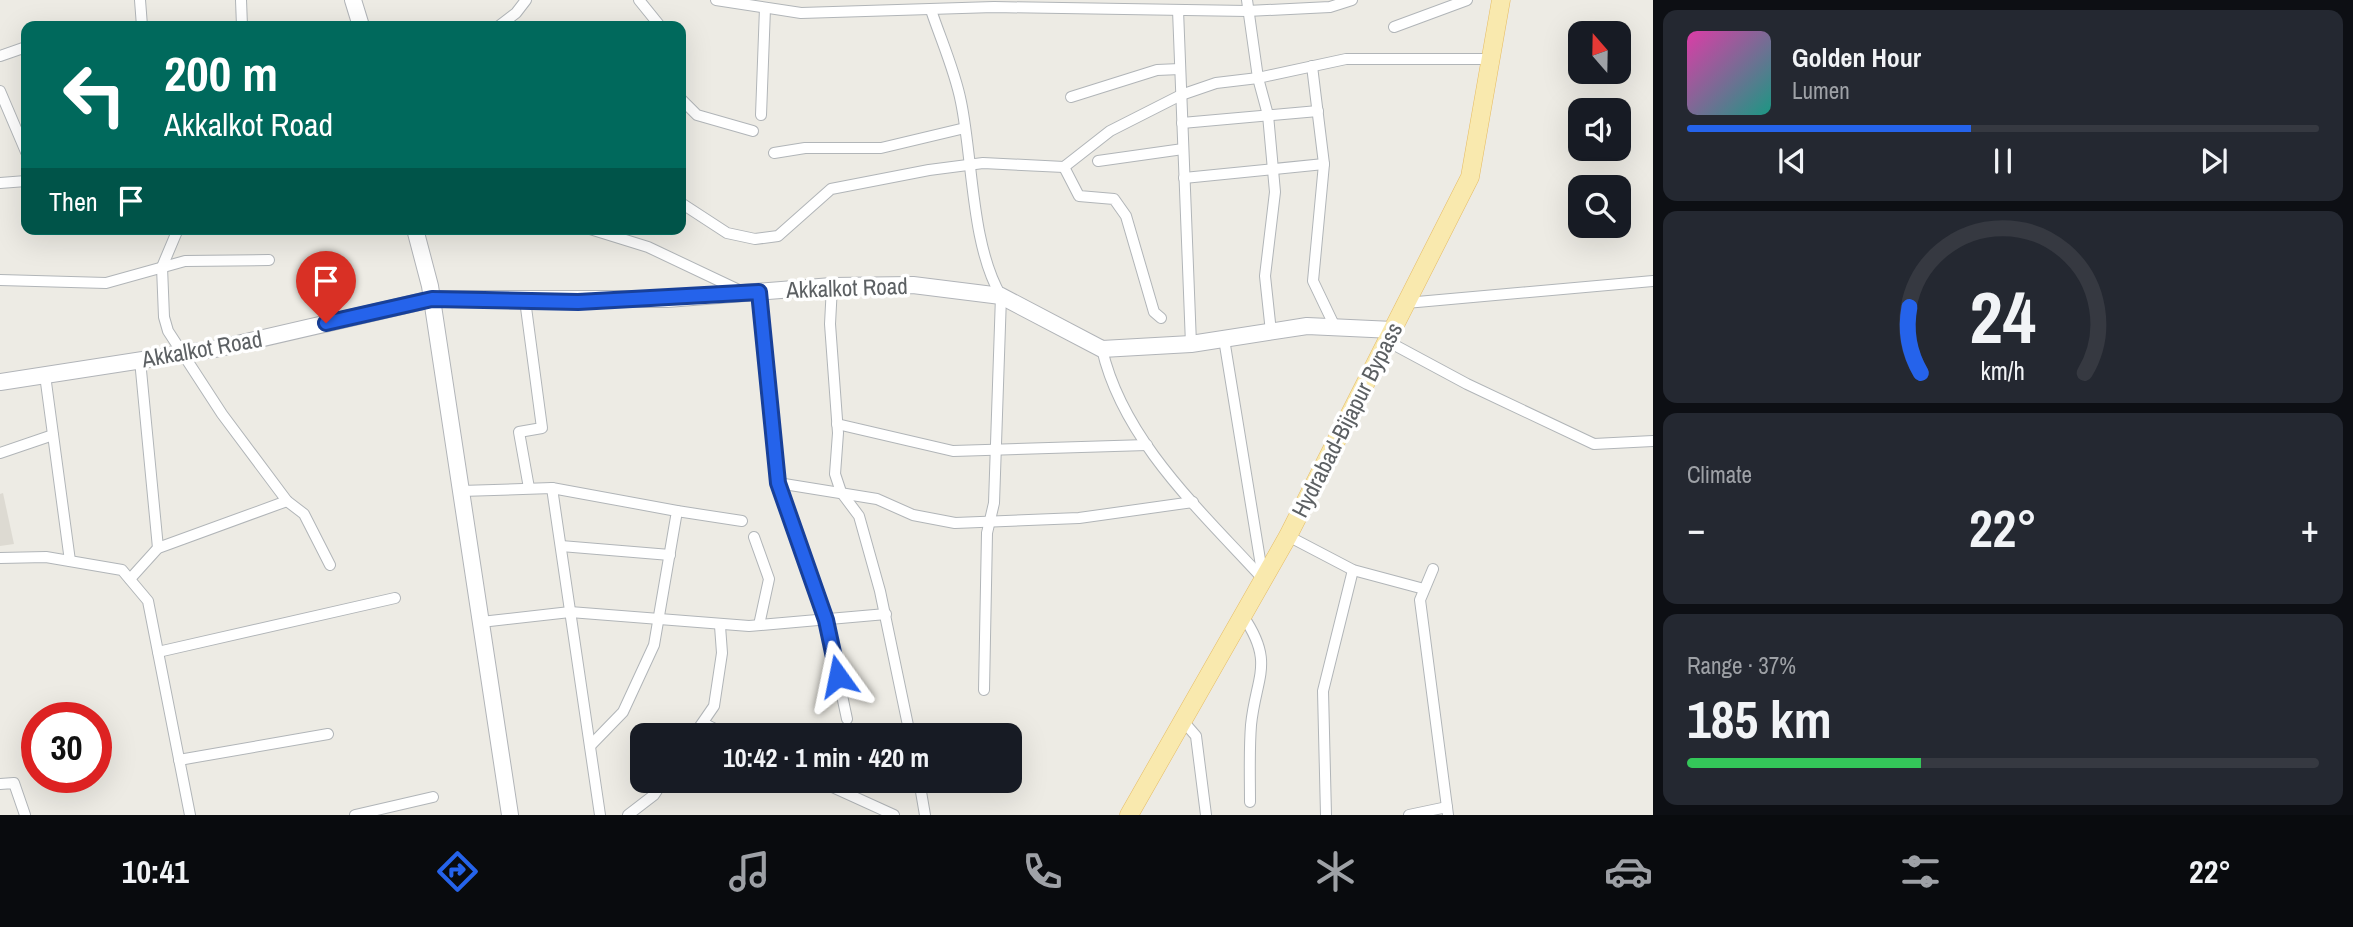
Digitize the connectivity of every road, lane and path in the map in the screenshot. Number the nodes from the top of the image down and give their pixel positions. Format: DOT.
graph roads {
  1 [pos="140,0"];
  2 [pos="241,0"];
  3 [pos="354,0"];
  4 [pos="526,0"];
  5 [pos="639,0"];
  6 [pos="716,0"];
  7 [pos="1352,0"];
  8 [pos="1467,0"];
  9 [pos="1501,0"];
  10 [pos="965,4"];
  11 [pos="1247,6"];
  12 [pos="765,8"];
  13 [pos="931,10"];
  14 [pos="1178,10"];
  15 [pos="142,21"];
  16 [pos="242,21"];
  17 [pos="359,21"];
  18 [pos="506,21"];
  19 [pos="656,21"];
  20 [pos="1394,27"];
  21 [pos="21,49"];
  22 [pos="0,56"];
  23 [pos="1490,59"];
  24 [pos="1312,66"];
  25 [pos="1181,69"];
  26 [pos="1258,78"];
  27 [pos="0,91"];
  28 [pos="1181,94"];
  29 [pos="1072,97"];
  30 [pos="686,104"];
  31 [pos="1318,110"];
  32 [pos="761,115"];
  33 [pos="1268,115"];
  34 [pos="1182,123"];
  35 [pos="965,128"];
  36 [pos="753,131"];
  37 [pos="21,140"];
  38 [pos="1184,149"];
  39 [pos="774,153"];
  40 [pos="1098,161"];
  41 [pos="1324,164"];
  42 [pos="968,165"];
  43 [pos="1064,167"];
  44 [pos="1273,169"];
  45 [pos="1185,178"];
  46 [pos="21,181"];
  47 [pos="0,183"];
  48 [pos="686,206"];
  49 [pos="175,235"];
  50 [pos="416,235"];
  51 [pos="613,235"];
  52 [pos="269,260"];
  53 [pos="162,267"];
  54 [pos="0,280"];
  55 [pos="1653,281"];
  56 [pos="832,286"];
  57 [pos="751,293"];
  58 [pos="1001,296"];
  59 [pos="432,299"];
  60 [pos="524,300"];
  61 [pos="1406,303"];
  62 [pos="1161,318"];
  63 [pos="1335,327"];
  64 [pos="1271,332"];
  65 [pos="1390,336"];
  66 [pos="1224,339"];
  67 [pos="1191,344"];
  68 [pos="1102,349"];
  69 [pos="182,354"];
  70 [pos="140,360"];
  71 [pos="44,375"];
  72 [pos="0,382"];
  73 [pos="837,424"];
  74 [pos="53,435"];
  75 [pos="1653,441"];
  76 [pos="1147,445"];
  77 [pos="994,450"];
  78 [pos="0,453"];
  79 [pos="778,483"];
  80 [pos="529,488"];
  81 [pos="552,488"];
  82 [pos="461,491"];
  83 [pos="841,492"];
  84 [pos="287,501"];
  85 [pos="1193,502"];
  86 [pos="677,511"];
  87 [pos="743,521"];
  88 [pos="988,521"];
  89 [pos="1288,536"];
  90 [pos="754,537"];
  91 [pos="561,546"];
  92 [pos="158,548"];
  93 [pos="670,555"];
  94 [pos="0,558"];
  95 [pos="70,561"];
  96 [pos="330,565"];
  97 [pos="1433,569"];
  98 [pos="1353,570"];
  99 [pos="130,579"];
  100 [pos="1264,580"];
  101 [pos="1424,589"];
  102 [pos="395,598"];
  103 [pos="570,612"];
  104 [pos="886,614"];
  105 [pos="1243,616"];
  106 [pos="659,620"];
  107 [pos="826,620"];
  108 [pos="481,622"];
  109 [pos="759,625"];
  110 [pos="720,626"];
  111 [pos="158,652"];
  112 [pos="984,690"];
  113 [pos="847,719"];
  114 [pos="1183,722"];
  115 [pos="703,723"];
  116 [pos="908,723"];
  117 [pos="328,734"];
  118 [pos="590,746"];
  119 [pos="179,760"];
  120 [pos="0,784"];
  121 [pos="655,793"];
  122 [pos="846,793"];
  123 [pos="921,793"];
  124 [pos="433,797"];
  125 [pos="1250,802"];
  126 [pos="877,807"];
  127 [pos="1447,811"];
  128 [pos="24,815"];
  129 [pos="190,815"];
  130 [pos="355,815"];
  131 [pos="510,815"];
  132 [pos="600,815"];
  133 [pos="628,815"];
  134 [pos="865,815"];
  135 [pos="894,815"];
  136 [pos="925,815"];
  137 [pos="1129,815"];
  138 [pos="1206,815"];
  139 [pos="1326,815"];
  140 [pos="1409,815"];
  1 -- 15 [label="street"];
  2 -- 16 [label="street"];
  3 -- 17 [label="street"];
  4 -- 18 [label="street"];
  5 -- 19 [label="street"];
  6 -- 12 [label="street"];
  7 -- 11 [label="street"];
  8 -- 20 [label="street"];
  9 -- 23 [label="main road, Hydrabad-Bijapur Bypass"];
  10 -- 13 [label="street"];
  10 -- 14 [label="street"];
  11 -- 14 [label="street"];
  11 -- 26 [label="street"];
  12 -- 13 [label="street"];
  12 -- 32 [label="street"];
  13 -- 35 [label="street"];
  14 -- 25 [label="street"];
  21 -- 22 [label="street"];
  23 -- 24 [label="street"];
  23 -- 61 [label="main road, Hydrabad-Bijapur Bypass"];
  24 -- 26 [label="street"];
  24 -- 31 [label="street"];
  25 -- 28 [label="street"];
  25 -- 29 [label="street"];
  26 -- 28 [label="street"];
  26 -- 33 [label="street"];
  27 -- 37 [label="street"];
  28 -- 34 [label="street"];
  28 -- 43 [label="street"];
  30 -- 36 [label="street"];
  31 -- 33 [label="street"];
  31 -- 41 [label="street"];
  33 -- 34 [label="street"];
  33 -- 44 [label="street"];
  34 -- 38 [label="street"];
  35 -- 39 [label="street"];
  35 -- 42 [label="street"];
  38 -- 40 [label="street"];
  38 -- 45 [label="street"];
  41 -- 44 [label="street"];
  41 -- 63 [label="street"];
  42 -- 43 [label="street"];
  42 -- 48 [label="street"];
  42 -- 58 [label="street"];
  43 -- 62 [label="street"];
  44 -- 45 [label="street"];
  44 -- 64 [label="street"];
  45 -- 67 [label="street"];
  46 -- 47 [label="street"];
  49 -- 53 [label="street"];
  50 -- 59 [label="street"];
  51 -- 57 [label="street"];
  52 -- 53 [label="street"];
  53 -- 54 [label="street"];
  53 -- 69 [label="street"];
  55 -- 61 [label="street"];
  56 -- 57 [label="street, Akkalkot Road"];
  56 -- 58 [label="street, Akkalkot Road"];
  56 -- 73 [label="street"];
  57 -- 60 [label="street, Akkalkot Road"];
  57 -- 79 [label="street"];
  58 -- 68 [label="street, Akkalkot Road"];
  58 -- 77 [label="street"];
  59 -- 60 [label="street, Akkalkot Road"];
  59 -- 69 [label="street, Akkalkot Road"];
  59 -- 82 [label="street"];
  60 -- 80 [label="street"];
  61 -- 65 [label="main road, Hydrabad-Bijapur Bypass"];
  63 -- 64 [label="street"];
  63 -- 65 [label="street"];
  64 -- 66 [label="street"];
  65 -- 75 [label="street"];
  65 -- 89 [label="main road, Hydrabad-Bijapur Bypass"];
  66 -- 67 [label="street"];
  66 -- 100 [label="street"];
  67 -- 68 [label="street"];
  68 -- 76 [label="street"];
  69 -- 70 [label="street, Akkalkot Road"];
  69 -- 84 [label="street"];
  70 -- 71 [label="street, Akkalkot Road"];
  70 -- 92 [label="street"];
  71 -- 72 [label="street, Akkalkot Road"];
  71 -- 74 [label="street"];
  73 -- 77 [label="street"];
  73 -- 83 [label="street"];
  74 -- 78 [label="street"];
  74 -- 95 [label="street"];
  76 -- 77 [label="street"];
  76 -- 85 [label="street"];
  77 -- 88 [label="street"];
  79 -- 83 [label="street"];
  79 -- 107 [label="street"];
  80 -- 81 [label="street"];
  80 -- 82 [label="street"];
  81 -- 86 [label="street"];
  81 -- 91 [label="street"];
  82 -- 108 [label="street"];
  83 -- 88 [label="street"];
  83 -- 104 [label="street"];
  84 -- 92 [label="street"];
  84 -- 96 [label="street"];
  85 -- 88 [label="street"];
  85 -- 100 [label="street"];
  86 -- 87 [label="street"];
  86 -- 93 [label="street"];
  88 -- 112 [label="street"];
  89 -- 98 [label="street"];
  89 -- 100 [label="main road, Hydrabad-Bijapur Bypass"];
  90 -- 109 [label="street"];
  91 -- 93 [label="street"];
  91 -- 103 [label="street"];
  92 -- 99 [label="street"];
  93 -- 106 [label="street"];
  94 -- 95 [label="street"];
  95 -- 99 [label="street"];
  97 -- 101 [label="street"];
  98 -- 101 [label="street"];
  98 -- 139 [label="street"];
  99 -- 111 [label="street"];
  100 -- 105 [label="main road, Hydrabad-Bijapur Bypass"];
  101 -- 127 [label="street"];
  102 -- 111 [label="street"];
  103 -- 106 [label="street"];
  103 -- 108 [label="street"];
  103 -- 118 [label="street"];
  104 -- 107 [label="street"];
  104 -- 116 [label="street"];
  105 -- 114 [label="main road, Hydrabad-Bijapur Bypass"];
  105 -- 125 [label="street"];
  106 -- 110 [label="street"];
  106 -- 118 [label="street"];
  107 -- 109 [label="street"];
  107 -- 113 [label="street"];
  108 -- 131 [label="street"];
  109 -- 110 [label="street"];
  110 -- 115 [label="street"];
  111 -- 119 [label="street"];
  114 -- 137 [label="main road, Hydrabad-Bijapur Bypass"];
  114 -- 138 [label="street"];
  117 -- 119 [label="street"];
  118 -- 132 [label="street"];
  119 -- 129 [label="street"];
  120 -- 128 [label="street"];
  121 -- 133 [label="street"];
  122 -- 126 [label="street"];
  123 -- 136 [label="street"];
  124 -- 130 [label="street"];
  126 -- 134 [label="street"];
  126 -- 135 [label="street"];
  127 -- 140 [label="street"];
}
